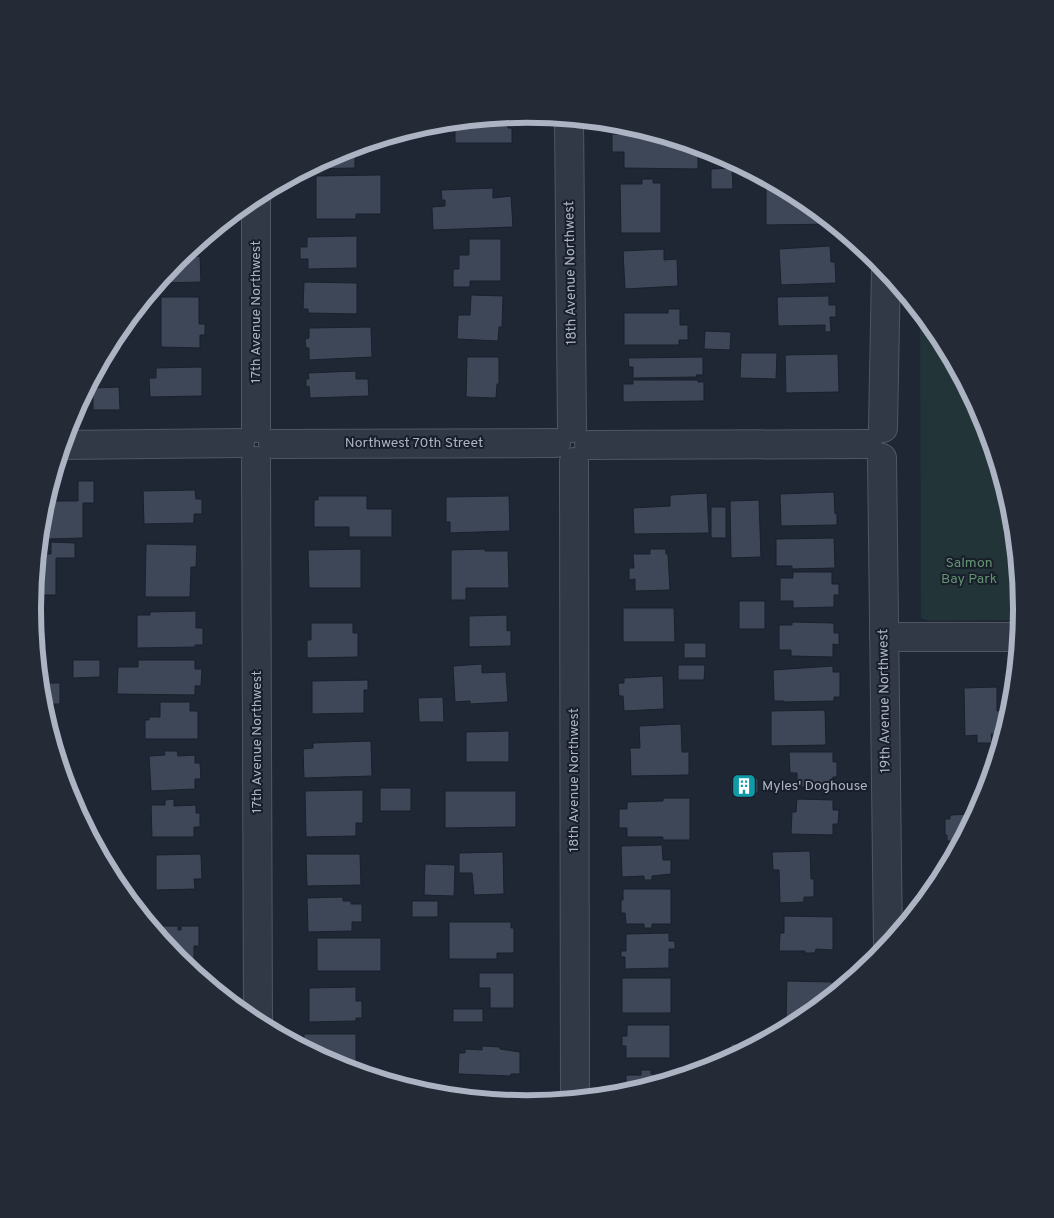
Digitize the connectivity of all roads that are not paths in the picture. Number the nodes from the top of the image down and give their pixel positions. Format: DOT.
graph roads {
  1 [pos="569,125"];
  2 [pos="256,206"];
  3 [pos="885,282"];
  4 [pos="878,443"];
  5 [pos="256,444"];
  6 [pos="573,444"];
  7 [pos="70,445"];
  8 [pos="884,637"];
  9 [pos="1012,637"];
  10 [pos="888,933"];
  11 [pos="258,1014"];
  12 [pos="575,1092"];
  1 -- 6 [label="street, 18th Avenue Northwest"];
  2 -- 5 [label="street, 17th Avenue Northwest"];
  3 -- 4 [label="street, 19th Avenue Northwest"];
  4 -- 6 [label="street, Northwest 70th Street"];
  4 -- 8 [label="street, 19th Avenue Northwest"];
  5 -- 6 [label="street, Northwest 70th Street"];
  5 -- 7 [label="street, Northwest 70th Street"];
  5 -- 11 [label="street, 17th Avenue Northwest"];
  6 -- 12 [label="street, 18th Avenue Northwest"];
  8 -- 9 [label="street"];
  8 -- 10 [label="street, 19th Avenue Northwest"];
}
